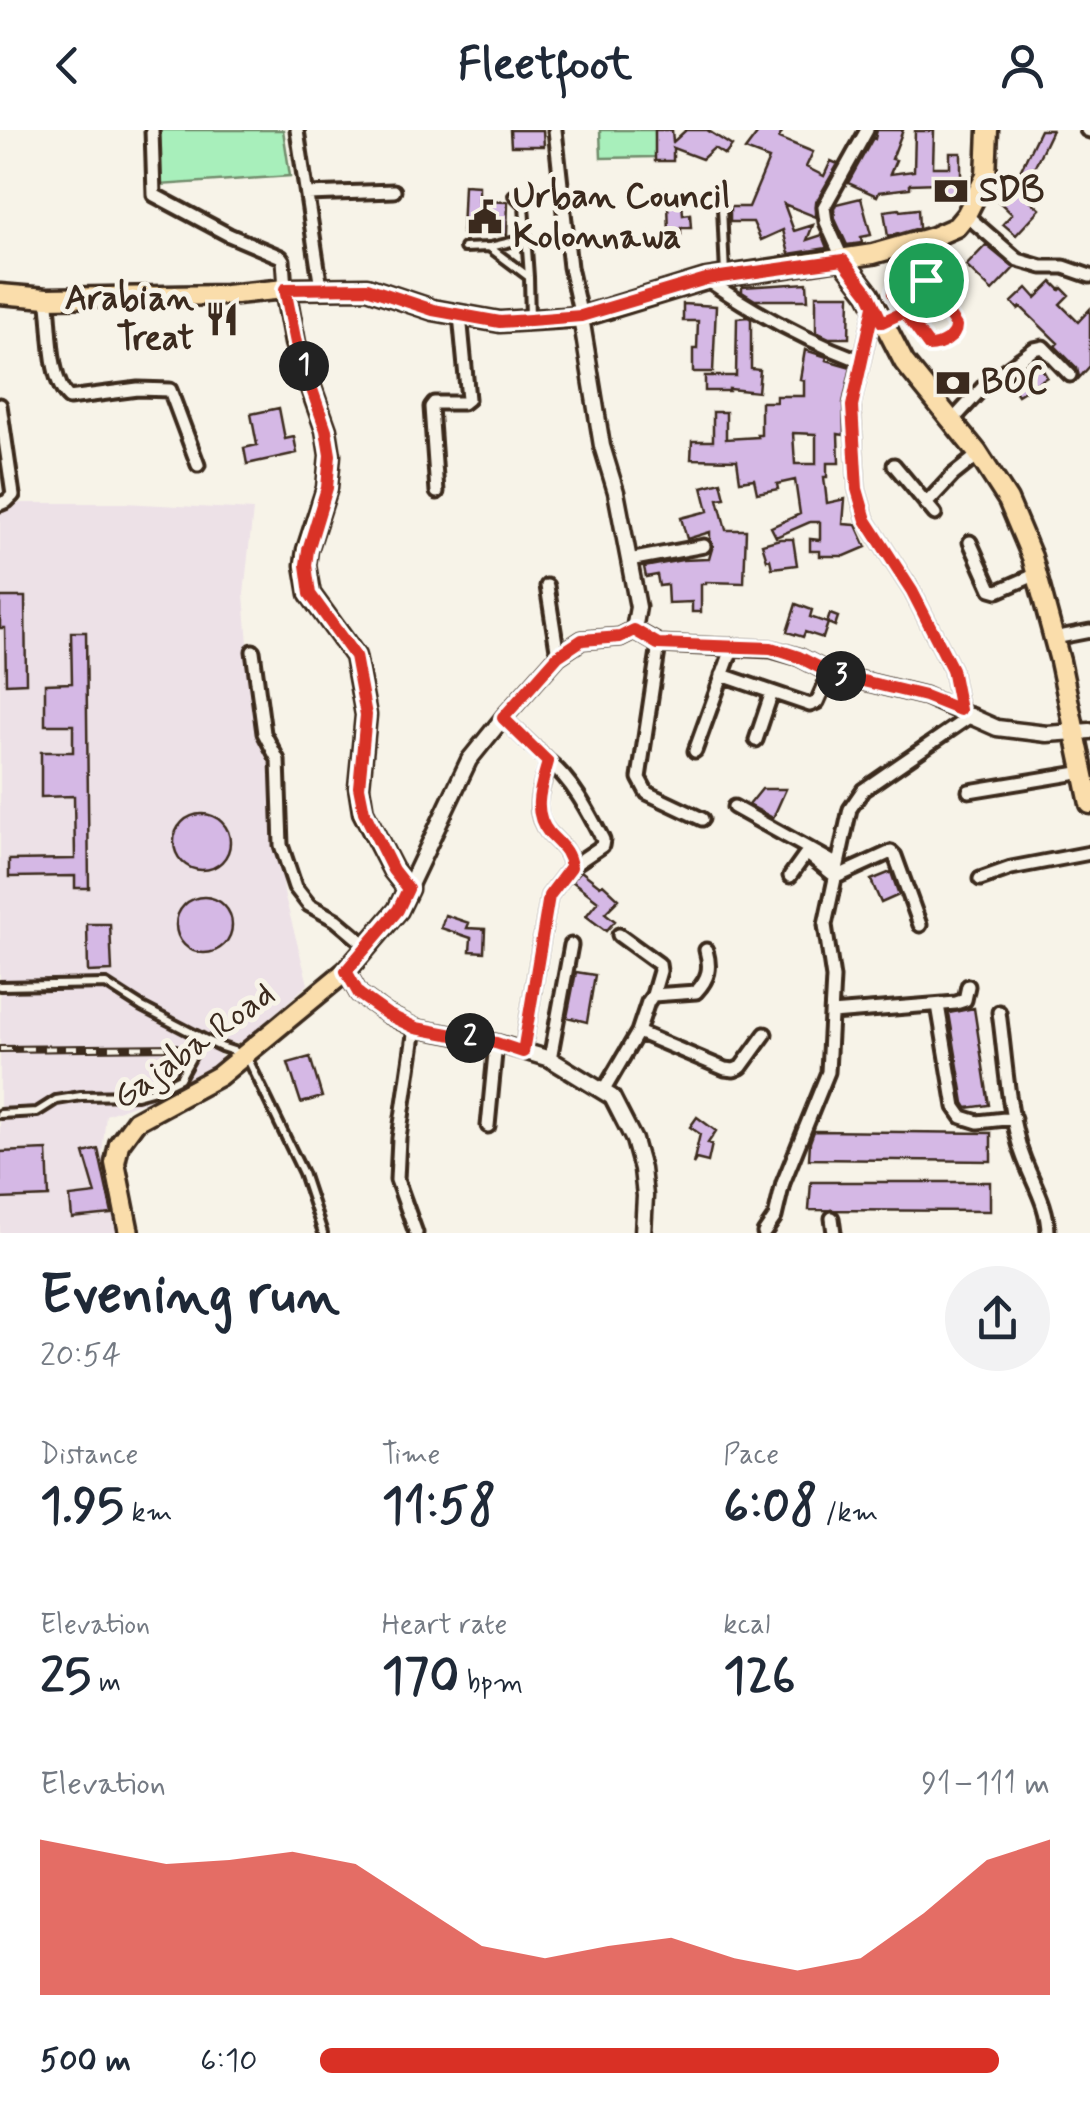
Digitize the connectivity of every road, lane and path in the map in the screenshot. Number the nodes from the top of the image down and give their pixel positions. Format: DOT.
graph roads {
  1 [pos="152,130"];
  2 [pos="298,130"];
  3 [pos="555,130"];
  4 [pos="868,130"];
  5 [pos="988,130"];
  6 [pos="394,191"];
  7 [pos="307,194"];
  8 [pos="513,195"];
  9 [pos="722,207"];
  10 [pos="966,215"];
  11 [pos="528,238"];
  12 [pos="489,247"];
  13 [pos="464,248"];
  14 [pos="872,254"];
  15 [pos="843,260"];
  16 [pos="726,276"];
  17 [pos="1090,276"];
  18 [pos="529,277"];
  19 [pos="706,279"];
  20 [pos="321,288"];
  21 [pos="285,289"];
  22 [pos="0,294"];
  23 [pos="48,298"];
  24 [pos="875,308"];
  25 [pos="904,312"];
  26 [pos="460,314"];
  27 [pos="581,316"];
  28 [pos="530,320"];
  29 [pos="861,360"];
  30 [pos="1070,375"];
  31 [pos="0,404"];
  32 [pos="952,420"];
  33 [pos="978,455"];
  34 [pos="198,465"];
  35 [pos="894,466"];
  36 [pos="437,492"];
  37 [pos="0,504"];
  38 [pos="970,542"];
  39 [pos="704,546"];
  40 [pos="629,560"];
  41 [pos="1037,574"];
  42 [pos="546,586"];
  43 [pos="634,630"];
  44 [pos="1090,631"];
  45 [pos="1054,638"];
  46 [pos="658,644"];
  47 [pos="733,646"];
  48 [pos="253,651"];
  49 [pos="558,656"];
  50 [pos="830,673"];
  51 [pos="722,675"];
  52 [pos="772,692"];
  53 [pos="966,713"];
  54 [pos="503,718"];
  55 [pos="1083,732"];
  56 [pos="756,740"];
  57 [pos="694,752"];
  58 [pos="548,762"];
  59 [pos="1084,772"];
  60 [pos="969,792"];
  61 [pos="1089,796"];
  62 [pos="734,806"];
  63 [pos="702,820"];
  64 [pos="1090,853"];
  65 [pos="571,867"];
  66 [pos="837,871"];
  67 [pos="790,876"];
  68 [pos="980,879"];
  69 [pos="408,889"];
  70 [pos="920,925"];
  71 [pos="619,935"];
  72 [pos="570,946"];
  73 [pos="368,947"];
  74 [pos="706,950"];
  75 [pos="346,971"];
  76 [pos="0,986"];
  77 [pos="968,986"];
  78 [pos="653,995"];
  79 [pos="938,1005"];
  80 [pos="999,1012"];
  81 [pos="832,1013"];
  82 [pos="416,1028"];
  83 [pos="638,1032"];
  84 [pos="765,1034"];
  85 [pos="202,1038"];
  86 [pos="496,1043"];
  87 [pos="523,1052"];
  88 [pos="246,1055"];
  89 [pos="550,1060"];
  90 [pos="604,1090"];
  91 [pos="0,1114"];
  92 [pos="1014,1118"];
  93 [pos="488,1126"];
  94 [pos="832,1218"];
  95 [pos="129,1233"];
  96 [pos="323,1233"];
  97 [pos="416,1233"];
  98 [pos="643,1233"];
  99 [pos="764,1233"];
  100 [pos="834,1233"];
  101 [pos="1048,1233"];
  1 -- 21 [label="street"];
  2 -- 7 [label="street"];
  3 -- 27 [label="street"];
  4 -- 15 [label="street"];
  5 -- 10 [label="main road"];
  6 -- 7 [label="street"];
  7 -- 20 [label="street"];
  8 -- 11 [label="lane"];
  9 -- 16 [label="lane"];
  10 -- 14 [label="main road"];
  10 -- 17 [label="street"];
  11 -- 12 [label="lane"];
  11 -- 18 [label="lane"];
  12 -- 13 [label="lane"];
  12 -- 18 [label="lane"];
  14 -- 15 [label="main road"];
  14 -- 24 [label="main road"];
  15 -- 16 [label="main road"];
  15 -- 24 [label="main road"];
  16 -- 19 [label="main road"];
  18 -- 28 [label="lane"];
  19 -- 27 [label="main road"];
  19 -- 29 [label="street"];
  20 -- 21 [label="main road"];
  20 -- 26 [label="main road"];
  21 -- 23 [label="main road"];
  21 -- 69 [label="main road"];
  22 -- 23 [label="main road"];
  23 -- 34 [label="street"];
  24 -- 25 [label="lane"];
  24 -- 29 [label="street"];
  24 -- 32 [label="main road"];
  25 -- 25 [label="lane"];
  26 -- 28 [label="main road"];
  26 -- 36 [label="street"];
  27 -- 28 [label="main road"];
  27 -- 40 [label="street"];
  29 -- 53 [label="street"];
  30 -- 32 [label="street"];
  31 -- 37 [label="street"];
  32 -- 33 [label="main road"];
  33 -- 35 [label="street"];
  33 -- 41 [label="main road"];
  38 -- 41 [label="street"];
  39 -- 40 [label="street"];
  40 -- 43 [label="street"];
  41 -- 45 [label="main road"];
  42 -- 49 [label="street"];
  43 -- 46 [label="street"];
  43 -- 49 [label="street"];
  44 -- 45 [label="street"];
  45 -- 55 [label="main road"];
  46 -- 47 [label="street"];
  46 -- 63 [label="street"];
  47 -- 50 [label="street"];
  47 -- 51 [label="street"];
  48 -- 73 [label="street"];
  49 -- 54 [label="street"];
  50 -- 52 [label="street"];
  50 -- 53 [label="street"];
  51 -- 52 [label="street"];
  51 -- 57 [label="street"];
  52 -- 56 [label="street"];
  53 -- 55 [label="street"];
  53 -- 66 [label="street"];
  54 -- 58 [label="street"];
  54 -- 69 [label="street"];
  55 -- 59 [label="main road"];
  58 -- 65 [label="street"];
  58 -- 65 [label="street"];
  59 -- 60 [label="street"];
  59 -- 61 [label="main road"];
  62 -- 66 [label="street"];
  64 -- 68 [label="street"];
  65 -- 87 [label="street"];
  66 -- 67 [label="street"];
  66 -- 70 [label="street"];
  66 -- 81 [label="street"];
  69 -- 73 [label="main road, Gajaba Road"];
  71 -- 78 [label="street"];
  72 -- 89 [label="street"];
  73 -- 75 [label="main road, Gajaba Road"];
  74 -- 78 [label="street"];
  75 -- 82 [label="street"];
  75 -- 88 [label="main road, Gajaba Road"];
  76 -- 85 [label="lane"];
  77 -- 79 [label="street"];
  78 -- 83 [label="street"];
  79 -- 81 [label="street"];
  79 -- 92 [label="street"];
  80 -- 92 [label="street"];
  81 -- 99 [label="street"];
  82 -- 86 [label="street"];
  82 -- 97 [label="street"];
  83 -- 84 [label="street"];
  83 -- 90 [label="street"];
  85 -- 88 [label="lane"];
  85 -- 91 [label="lane"];
  86 -- 87 [label="street"];
  86 -- 93 [label="street"];
  87 -- 89 [label="street"];
  88 -- 95 [label="main road, Gajaba Road"];
  88 -- 96 [label="lane"];
  89 -- 90 [label="street"];
  90 -- 98 [label="street"];
  92 -- 101 [label="street"];
  94 -- 100 [label="street"];
}
